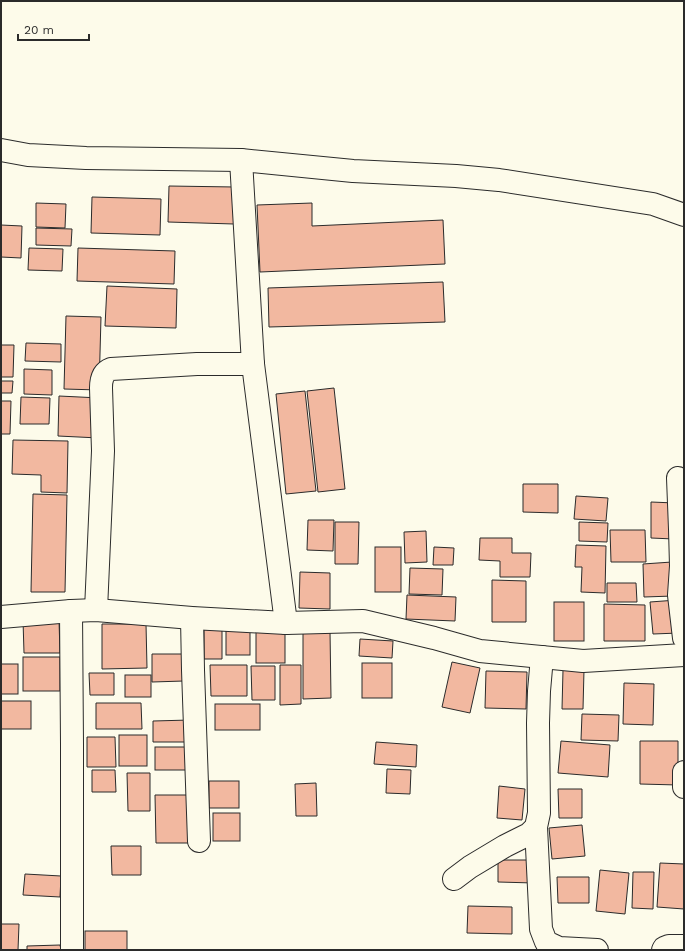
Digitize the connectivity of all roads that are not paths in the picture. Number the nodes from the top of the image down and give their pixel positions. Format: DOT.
graph roads {
  1 [pos="1,150"];
  2 [pos="241,160"];
  3 [pos="684,215"];
  4 [pos="253,364"];
  5 [pos="678,478"];
  6 [pos="96,610"];
  7 [pos="71,611"];
  8 [pos="1,617"];
  9 [pos="192,618"];
  10 [pos="286,623"];
  11 [pos="684,638"];
  12 [pos="684,655"];
  13 [pos="542,657"];
  14 [pos="684,772"];
  15 [pos="684,787"];
  16 [pos="536,827"];
  17 [pos="199,841"];
  18 [pos="454,879"];
  19 [pos="684,946"];
  20 [pos="72,950"];
  21 [pos="597,950"];
  22 [pos="663,950"];
  1 -- 2 [label="street"];
  2 -- 3 [label="street"];
  2 -- 4 [label="street"];
  4 -- 6 [label="street"];
  4 -- 10 [label="street"];
  5 -- 11 [label="street"];
  6 -- 7 [label="street"];
  6 -- 9 [label="street"];
  7 -- 8 [label="street"];
  7 -- 20 [label="street"];
  9 -- 10 [label="street"];
  9 -- 17 [label="street"];
  10 -- 13 [label="street"];
  12 -- 13 [label="street"];
  13 -- 16 [label="street"];
  14 -- 15 [label="street"];
  16 -- 18 [label="street"];
  16 -- 21 [label="street"];
  19 -- 22 [label="street"];
}
